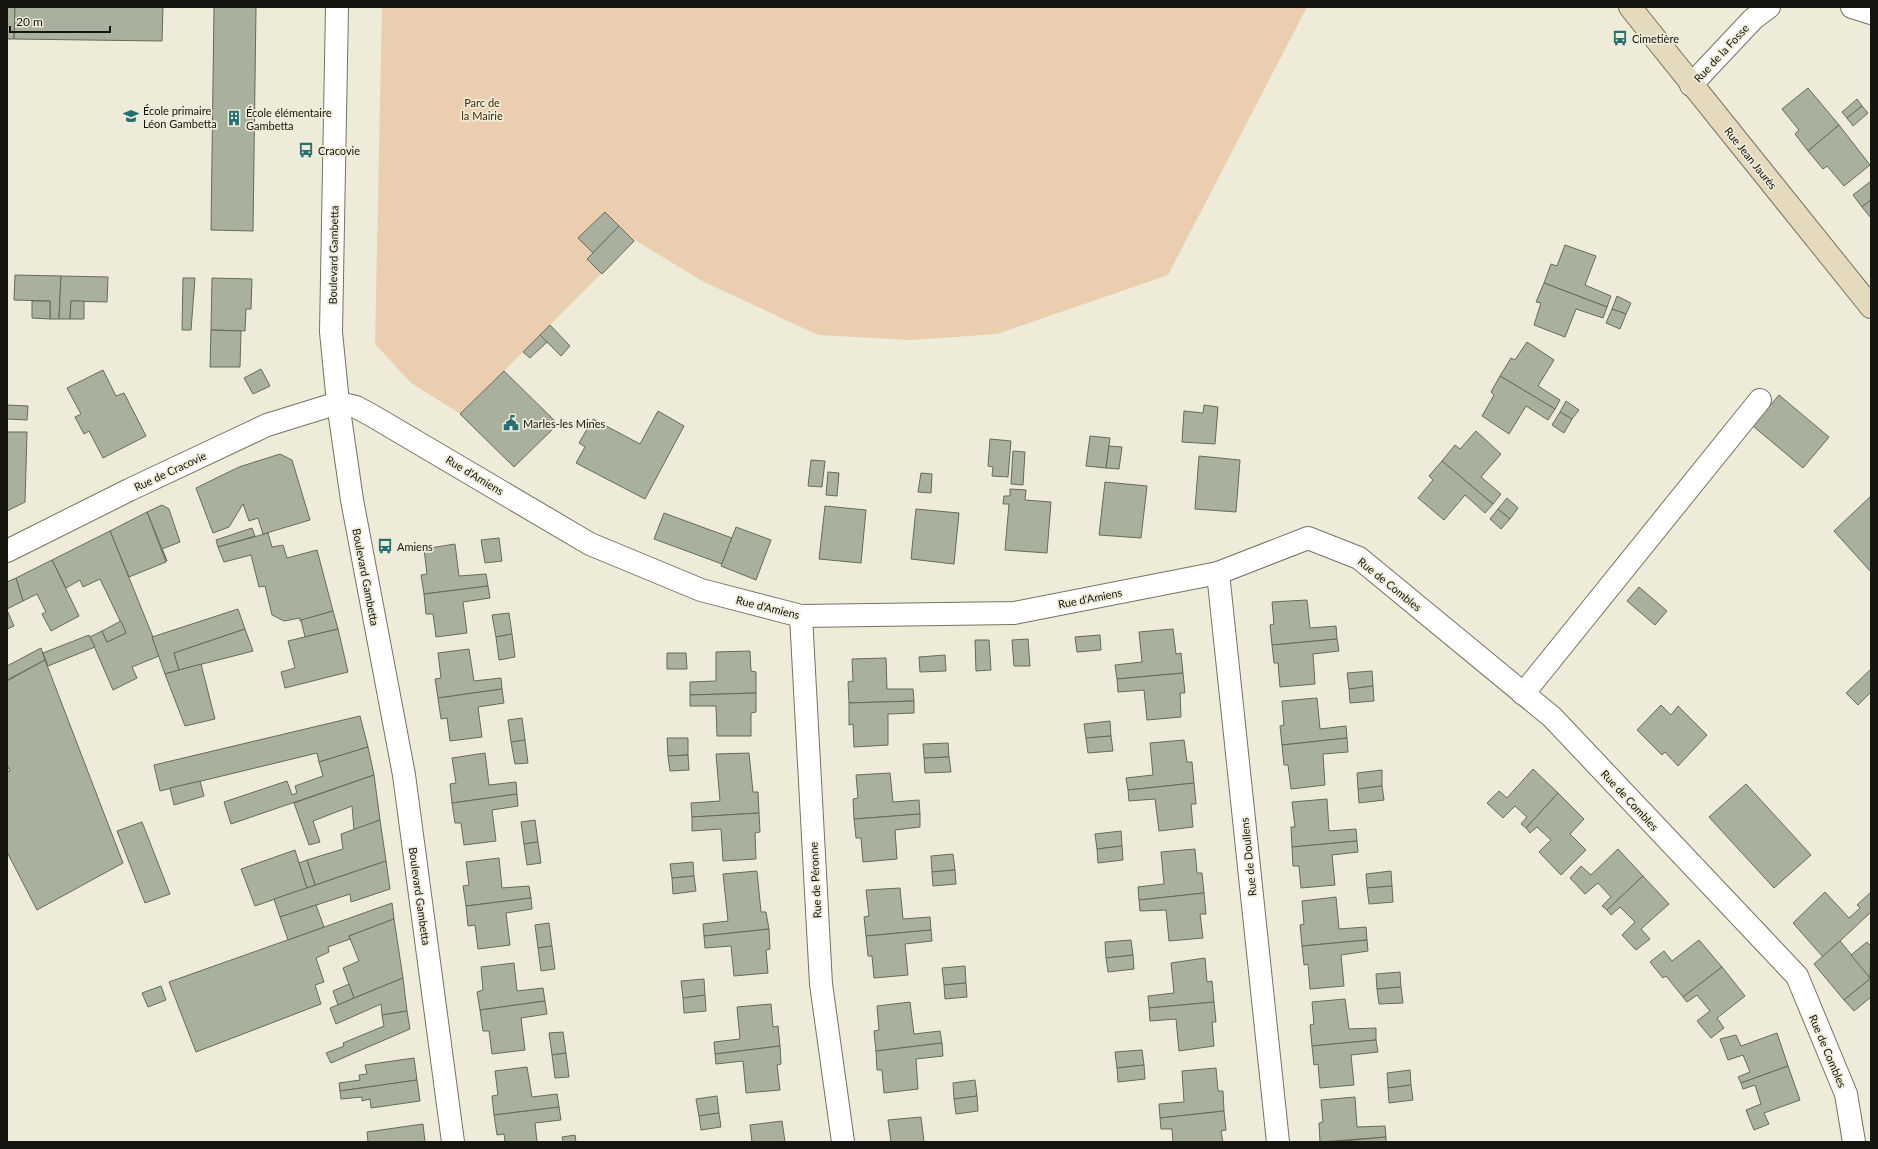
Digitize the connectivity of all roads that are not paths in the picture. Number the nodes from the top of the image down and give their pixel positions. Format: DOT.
graph roads {
  1 [pos="337,7"];
  2 [pos="1769,7"];
  3 [pos="1852,7"];
  4 [pos="1632,8"];
  5 [pos="1871,13"];
  6 [pos="1691,85"];
  7 [pos="1871,307"];
  8 [pos="1760,400"];
  9 [pos="338,403"];
  10 [pos="1308,538"];
  11 [pos="7,551"];
  12 [pos="1218,572"];
  13 [pos="801,616"];
  14 [pos="1523,694"];
  15 [pos="453,1142"];
  16 [pos="843,1142"];
  17 [pos="1278,1142"];
  18 [pos="1854,1142"];
  1 -- 9 [label="street, Boulevard Gambetta"];
  2 -- 6 [label="street, Rue de la Fosse"];
  3 -- 5 [label="street"];
  4 -- 6 [label="main road, Rue Jean Jaurès"];
  6 -- 7 [label="main road, Rue Jean Jaurès"];
  8 -- 14 [label="street"];
  9 -- 11 [label="street, Rue de Cracovie"];
  9 -- 13 [label="street, Rue d'Amiens"];
  9 -- 15 [label="street, Boulevard Gambetta"];
  10 -- 12 [label="street, Rue d'Amiens"];
  10 -- 14 [label="street, Rue de Combles"];
  12 -- 13 [label="street, Rue d'Amiens"];
  12 -- 17 [label="street, Rue de Doullens"];
  13 -- 16 [label="street, Rue de Péronne"];
  14 -- 18 [label="street, Rue de Combles"];
}
